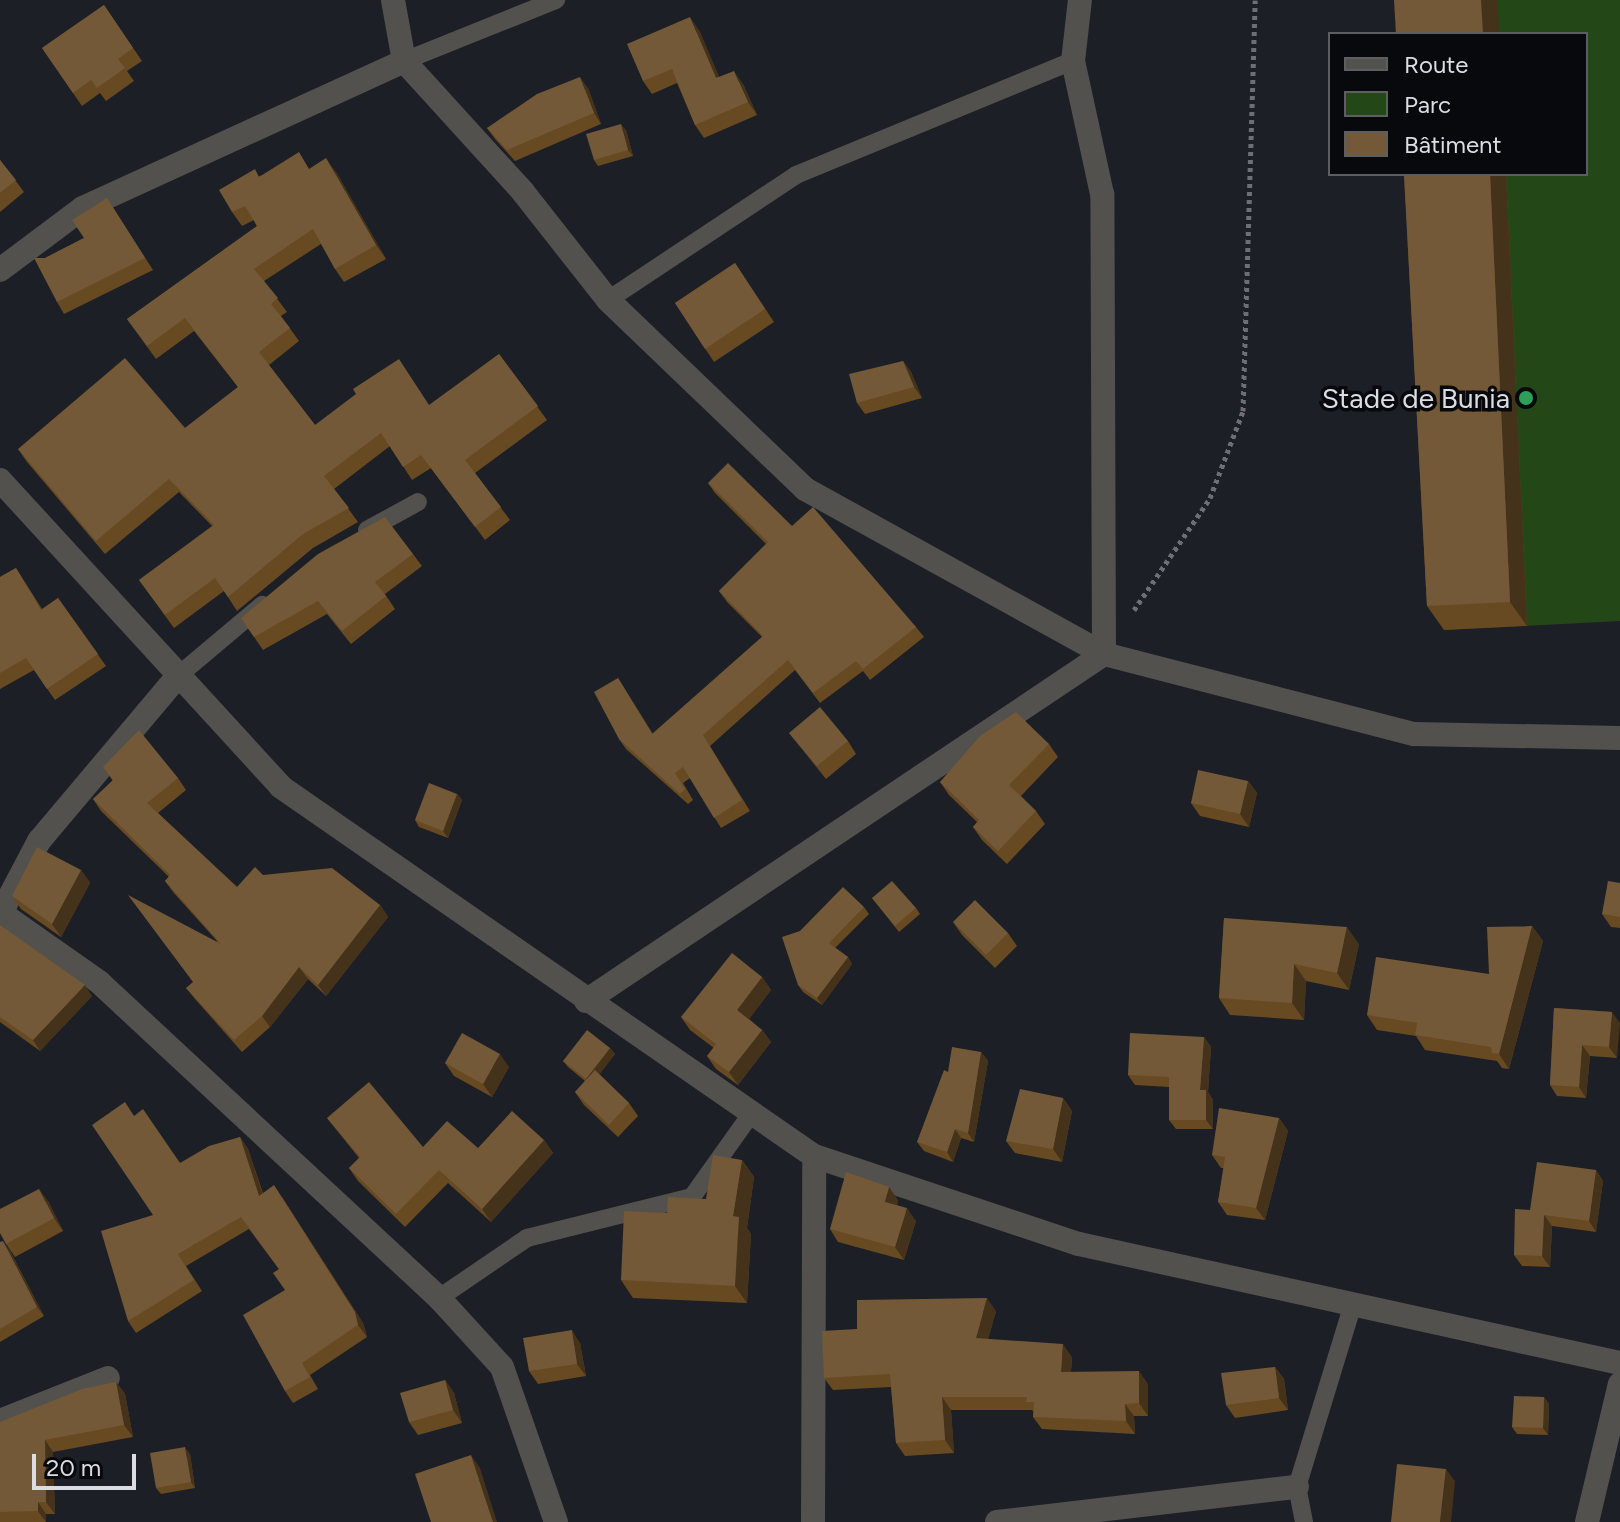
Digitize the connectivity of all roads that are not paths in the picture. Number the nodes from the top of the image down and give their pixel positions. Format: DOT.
graph roads {
  1 [pos="393,0"];
  2 [pos="556,0"];
  3 [pos="1080,0"];
  4 [pos="404,61"];
  5 [pos="1073,61"];
  6 [pos="0,270"];
  7 [pos="608,300"];
  8 [pos="0,480"];
  9 [pos="418,502"];
  10 [pos="345,543"];
  11 [pos="273,596"];
  12 [pos="1104,654"];
  13 [pos="179,675"];
  14 [pos="1620,738"];
  15 [pos="0,913"];
  16 [pos="586,1001"];
  17 [pos="751,1114"];
  18 [pos="814,1156"];
  19 [pos="439,1298"];
  20 [pos="1353,1304"];
  21 [pos="1620,1363"];
  22 [pos="108,1378"];
  23 [pos="1620,1384"];
  24 [pos="0,1421"];
  25 [pos="1297,1487"];
  26 [pos="1048,1519"];
  27 [pos="556,1522"];
  28 [pos="813,1522"];
  29 [pos="997,1522"];
  30 [pos="1304,1522"];
  31 [pos="1587,1522"];
  1 -- 4 [label="street"];
  2 -- 4 [label="lane"];
  3 -- 5 [label="street"];
  4 -- 6 [label="street"];
  4 -- 7 [label="street"];
  5 -- 7 [label="lane"];
  5 -- 12 [label="street"];
  7 -- 12 [label="street"];
  8 -- 13 [label="street"];
  9 -- 10 [label="lane"];
  11 -- 13 [label="lane"];
  12 -- 14 [label="street"];
  12 -- 16 [label="street"];
  13 -- 15 [label="street"];
  13 -- 16 [label="street"];
  15 -- 19 [label="street"];
  16 -- 17 [label="street"];
  17 -- 18 [label="street"];
  17 -- 19 [label="lane"];
  18 -- 20 [label="street"];
  18 -- 28 [label="street"];
  19 -- 27 [label="street"];
  20 -- 21 [label="street"];
  20 -- 25 [label="lane"];
  22 -- 24 [label="street"];
  23 -- 31 [label="street"];
  25 -- 26 [label="street"];
  25 -- 30 [label="lane"];
  26 -- 29 [label="street"];
}
